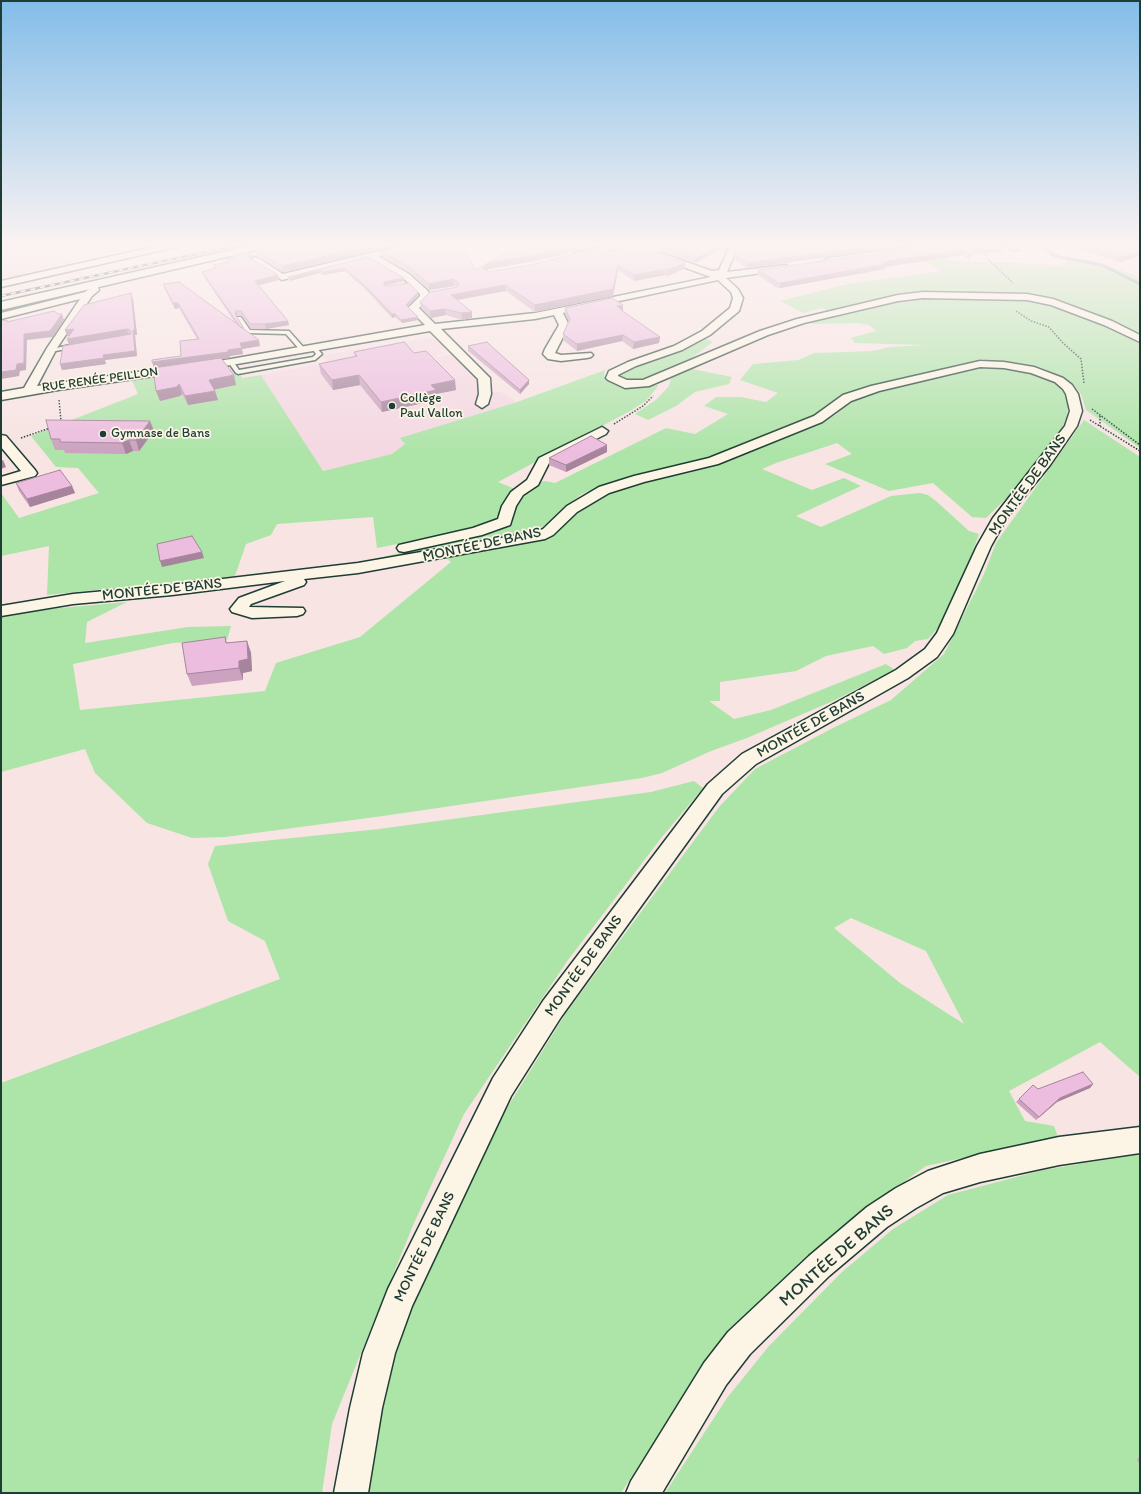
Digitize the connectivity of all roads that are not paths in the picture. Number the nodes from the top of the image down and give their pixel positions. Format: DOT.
graph roads {
  1 [pos="74,314"];
  2 [pos="419,314"];
  3 [pos="543,314"];
  4 [pos="558,314"];
  5 [pos="729,314"];
  6 [pos="832,314"];
  7 [pos="1084,314"];
  8 [pos="239,318"];
  9 [pos="433,327"];
  10 [pos="1140,339"];
  11 [pos="82,345"];
  12 [pos="302,349"];
  13 [pos="316,349"];
  14 [pos="50,350"];
  15 [pos="587,355"];
  16 [pos="233,365"];
  17 [pos="28,391"];
  18 [pos="1,396"];
  19 [pos="482,404"];
  20 [pos="602,432"];
  21 [pos="3,441"];
  22 [pos="1,482"];
  23 [pos="321,572"];
  24 [pos="297,610"];
  25 [pos="1,611"];
  26 [pos="1140,1140"];
  27 [pos="351,1493"];
  28 [pos="643,1493"];
  1 -- 14 [label="street"];
  2 -- 9 [label="street"];
  3 -- 9 [label="street, RUE RENÉE PEILLON"];
  4 -- 15 [label="street"];
  5 -- 6 [label="street"];
  7 -- 10 [label="street"];
  8 -- 12 [label="lane"];
  9 -- 13 [label="street, RUE RENÉE PEILLON"];
  9 -- 19 [label="street"];
  11 -- 14 [label="lane"];
  12 -- 13 [label="street, RUE RENÉE PEILLON"];
  12 -- 16 [label="street, RUE RENÉE PEILLON"];
  13 -- 16 [label="lane"];
  14 -- 17 [label="street"];
  16 -- 17 [label="street, RUE RENÉE PEILLON"];
  17 -- 18 [label="street, RUE RENÉE PEILLON"];
  20 -- 23 [label="street"];
  21 -- 22 [label="street"];
  23 -- 24 [label="street"];
  23 -- 25 [label="street, MONTÉE DE BANS"];
  23 -- 27 [label="street, MONTÉE DE BANS"];
  26 -- 28 [label="street, MONTÉE DE BANS"];
}
